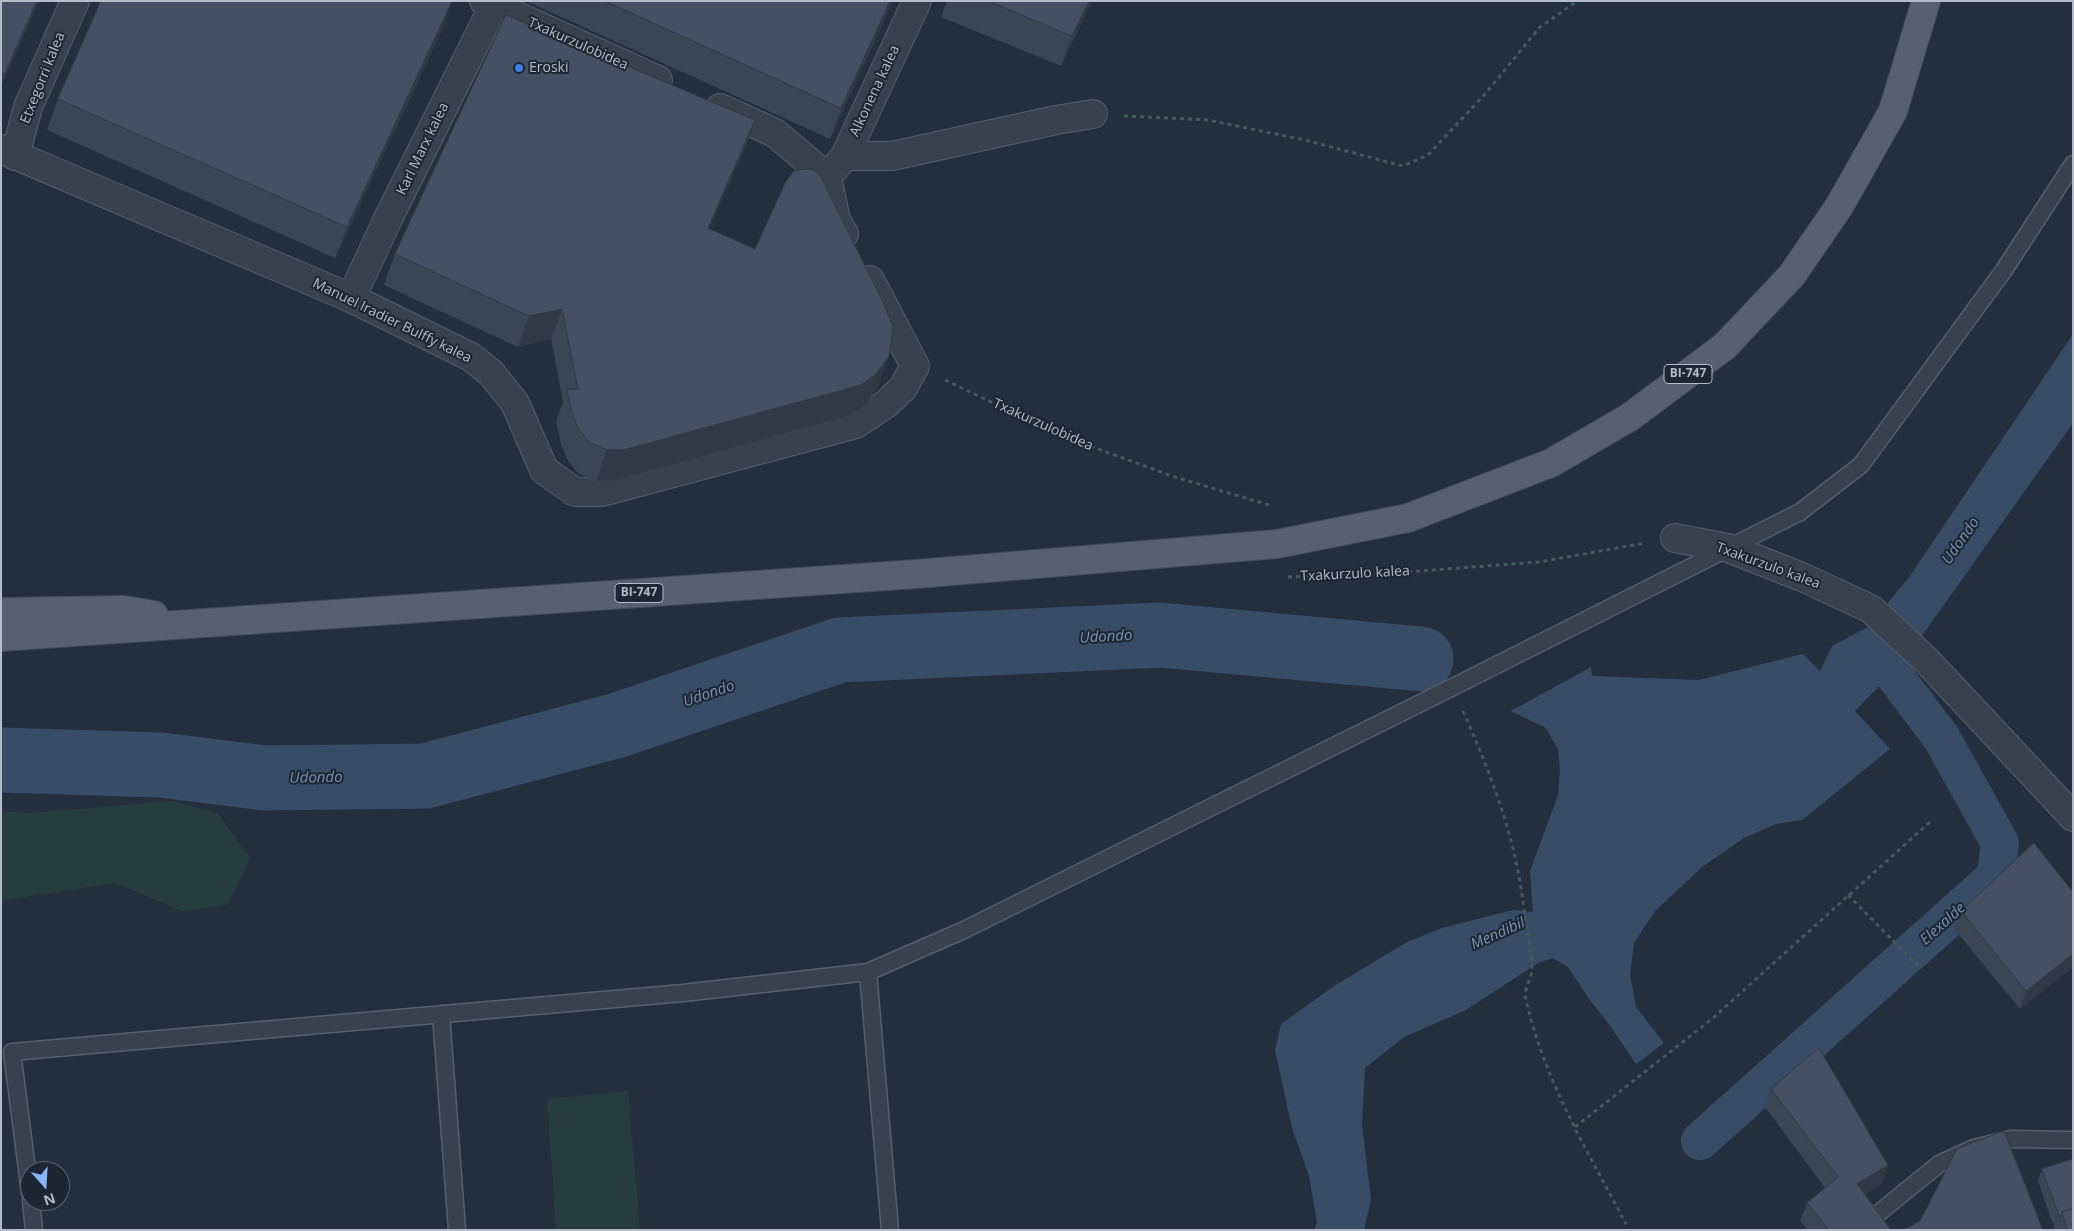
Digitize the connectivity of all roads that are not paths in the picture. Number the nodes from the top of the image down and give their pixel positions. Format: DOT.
graph roads {
  1 [pos="75,1"];
  2 [pos="917,1"];
  3 [pos="1926,1"];
  4 [pos="491,3"];
  5 [pos="1093,114"];
  6 [pos="8,153"];
  7 [pos="845,156"];
  8 [pos="2073,164"];
  9 [pos="827,177"];
  10 [pos="352,298"];
  11 [pos="1675,538"];
  12 [pos="1728,548"];
  13 [pos="1,612"];
  14 [pos="207,624"];
  15 [pos="1,637"];
  16 [pos="2073,817"];
  17 [pos="868,972"];
  18 [pos="441,1014"];
  19 [pos="6,1053"];
  20 [pos="2073,1140"];
  21 [pos="25,1161"];
  22 [pos="32,1211"];
  23 [pos="1875,1216"];
  24 [pos="34,1230"];
  25 [pos="458,1230"];
  26 [pos="890,1230"];
  1 -- 6 [label="street, Etxegorri kalea"];
  2 -- 7 [label="street, Alkonena kalea"];
  3 -- 14 [label="main road, BI-747"];
  4 -- 9 [label="street, Txakurzulobidea"];
  4 -- 10 [label="street, Karl Marx kalea"];
  5 -- 7 [label="street"];
  6 -- 10 [label="street, Manuel Iradier Bulffy kalea"];
  7 -- 9 [label="street, Alkonena kalea"];
  8 -- 12 [label="lane"];
  9 -- 10 [label="street, Manuel Iradier Bulffy kalea"];
  11 -- 12 [label="street, Txakurzulo kalea"];
  12 -- 16 [label="street, Txakurzulo kalea"];
  12 -- 17 [label="lane"];
  13 -- 14 [label="main road"];
  14 -- 15 [label="main road, BI-747"];
  17 -- 18 [label="lane"];
  17 -- 26 [label="lane"];
  18 -- 19 [label="lane"];
  18 -- 25 [label="lane"];
  19 -- 21 [label="lane"];
  20 -- 23 [label="lane"];
  22 -- 24 [label="lane"];
}
